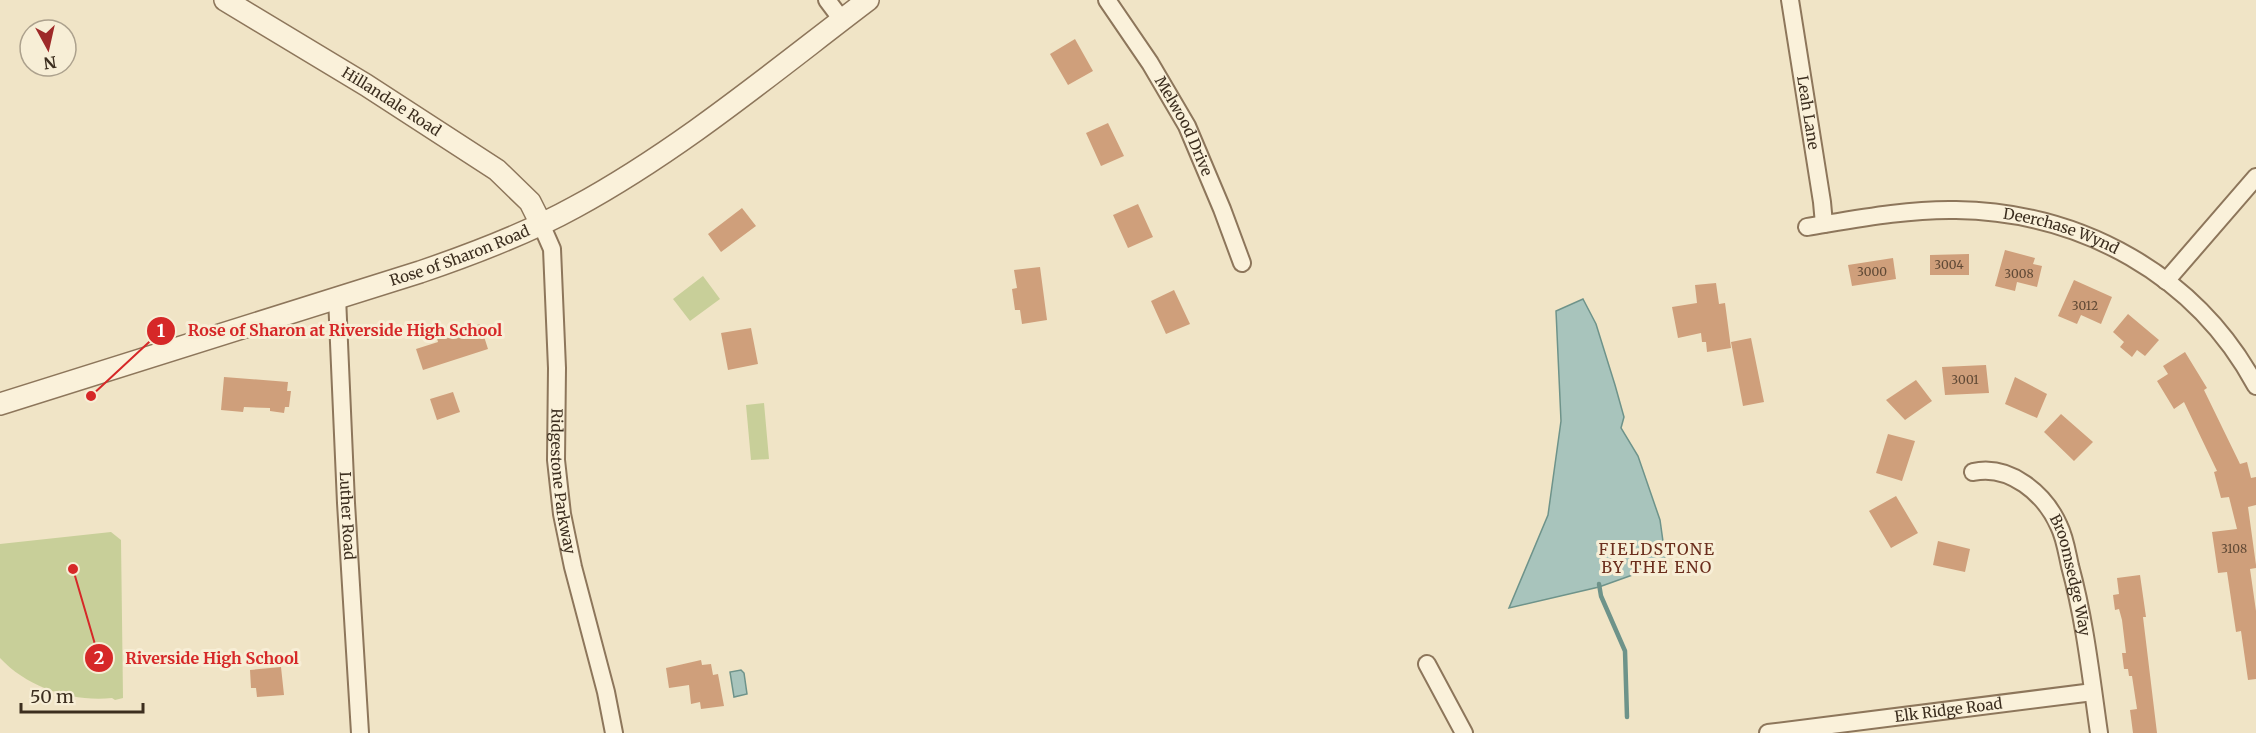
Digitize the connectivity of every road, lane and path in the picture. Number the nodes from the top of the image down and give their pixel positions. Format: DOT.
graph roads {
  1 [pos="225,0"];
  2 [pos="827,0"];
  3 [pos="868,0"];
  4 [pos="1107,0"];
  5 [pos="1790,0"];
  6 [pos="842,20"];
  7 [pos="2256,177"];
  8 [pos="541,224"];
  9 [pos="1815,226"];
  10 [pos="1242,263"];
  11 [pos="2166,280"];
  12 [pos="337,297"];
  13 [pos="2256,386"];
  14 [pos="0,404"];
  15 [pos="1973,472"];
  16 [pos="1427,664"];
  17 [pos="2093,692"];
  18 [pos="1830,729"];
  19 [pos="360,733"];
  20 [pos="614,733"];
  21 [pos="1464,733"];
  22 [pos="1768,733"];
  23 [pos="2099,733"];
  1 -- 8 [label="street, Hillandale Road"];
  2 -- 6 [label="street"];
  3 -- 6 [label="street, Rose of Sharon Road"];
  4 -- 10 [label="street, Melwood Drive"];
  5 -- 9 [label="street, Leah Lane"];
  6 -- 8 [label="street, Rose of Sharon Road"];
  7 -- 11 [label="street"];
  8 -- 12 [label="street, Rose of Sharon Road"];
  8 -- 20 [label="street, Ridgestone Parkway"];
  9 -- 11 [label="street, Deerchase Wynd"];
  11 -- 13 [label="street, Deerchase Wynd"];
  12 -- 14 [label="street, Rose of Sharon Road"];
  12 -- 19 [label="street, Luther Road"];
  15 -- 17 [label="street, Broomsedge Way"];
  16 -- 21 [label="street"];
  17 -- 18 [label="street, Elk Ridge Road"];
  17 -- 23 [label="street, Broomsedge Way"];
  18 -- 22 [label="street, Elk Ridge Road"];
}
